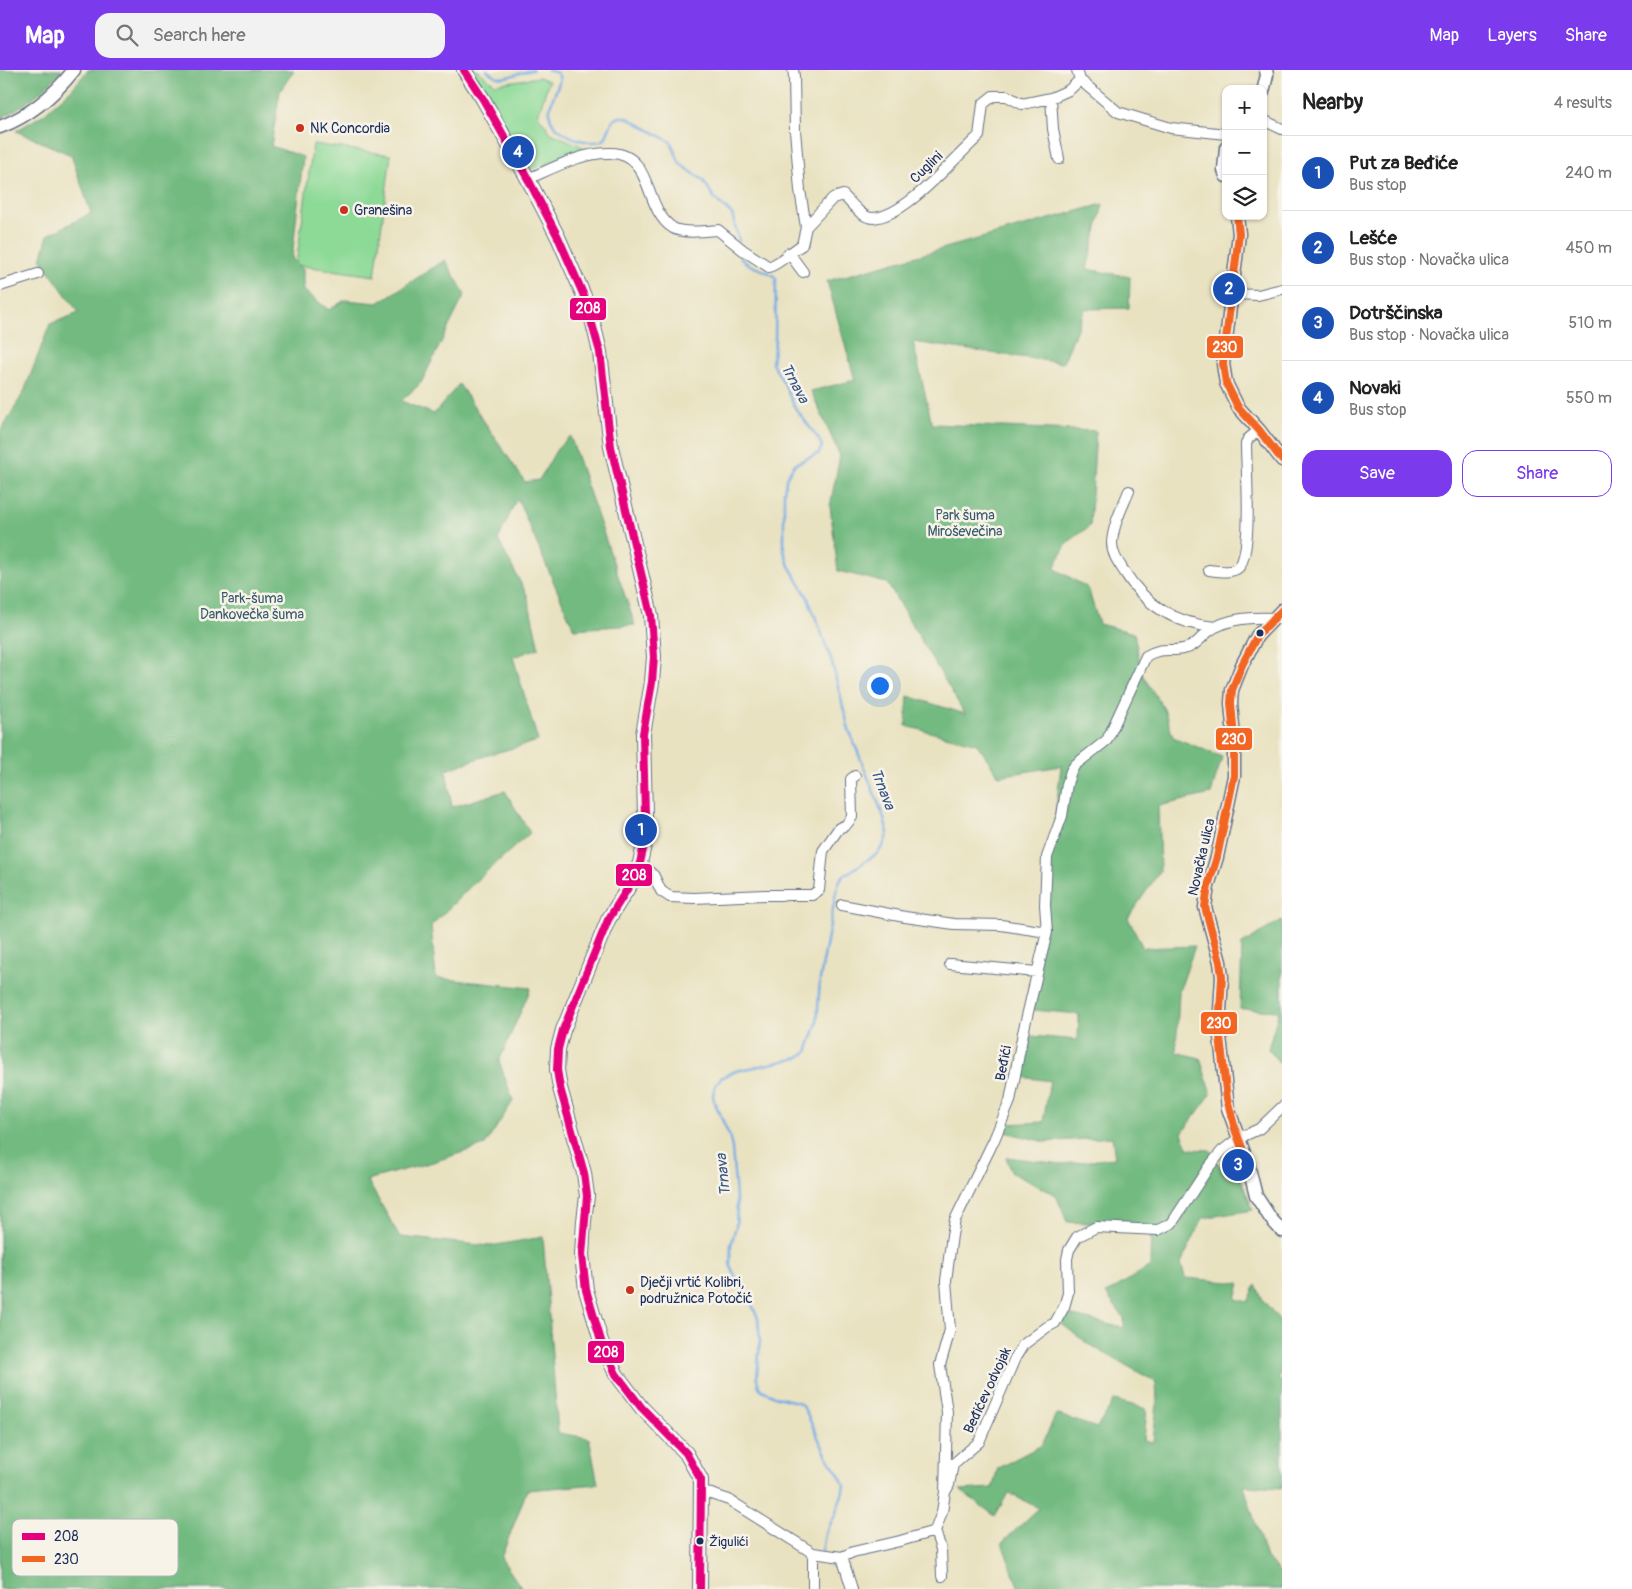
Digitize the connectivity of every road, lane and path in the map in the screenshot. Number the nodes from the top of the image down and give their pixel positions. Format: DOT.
graph roads {
  1 [pos="74,70"];
  2 [pos="464,70"];
  3 [pos="793,70"];
  4 [pos="1266,70"];
  5 [pos="1079,75"];
  6 [pos="1265,85"];
  7 [pos="1051,98"];
  8 [pos="1267,122"];
  9 [pos="0,127"];
  10 [pos="1282,129"];
  11 [pos="1222,134"];
  12 [pos="1060,160"];
  13 [pos="528,178"];
  14 [pos="1238,220"];
  15 [pos="806,227"];
  16 [pos="788,253"];
  17 [pos="803,272"];
  18 [pos="38,274"];
  19 [pos="0,286"];
  20 [pos="1282,289"];
  21 [pos="1232,294"];
  22 [pos="1259,430"];
  23 [pos="1282,460"];
  24 [pos="1129,492"];
  25 [pos="1209,570"];
  26 [pos="1280,615"];
  27 [pos="1215,627"];
  28 [pos="855,776"];
  29 [pos="640,863"];
  30 [pos="842,905"];
  31 [pos="1047,932"];
  32 [pos="950,964"];
  33 [pos="1037,972"];
  34 [pos="1282,1107"];
  35 [pos="1239,1138"];
  36 [pos="1282,1231"];
  37 [pos="701,1492"];
  38 [pos="945,1492"];
  39 [pos="935,1531"];
  40 [pos="818,1553"];
  41 [pos="842,1557"];
  42 [pos="942,1576"];
  43 [pos="700,1589"];
  44 [pos="813,1589"];
  45 [pos="852,1589"];
  1 -- 9 [label="street"];
  2 -- 13 [label="main road"];
  3 -- 15 [label="street"];
  4 -- 6 [label="street"];
  5 -- 7 [label="street, Cuglini"];
  5 -- 11 [label="street"];
  7 -- 12 [label="street"];
  7 -- 15 [label="street, Cuglini"];
  8 -- 10 [label="street"];
  13 -- 16 [label="street, Cuglini"];
  13 -- 29 [label="main road"];
  14 -- 21 [label="street"];
  15 -- 16 [label="street, Cuglini"];
  16 -- 17 [label="street"];
  18 -- 19 [label="street"];
  20 -- 21 [label="street"];
  21 -- 22 [label="street"];
  22 -- 23 [label="street"];
  22 -- 25 [label="street"];
  24 -- 27 [label="street"];
  26 -- 27 [label="street"];
  26 -- 35 [label="street, Novačka ulica"];
  27 -- 31 [label="street, Beđići"];
  28 -- 29 [label="street"];
  29 -- 37 [label="main road"];
  30 -- 31 [label="street"];
  31 -- 33 [label="street, Beđići"];
  32 -- 33 [label="street"];
  33 -- 38 [label="street, Beđići"];
  34 -- 35 [label="street, Beđićev odvojak"];
  35 -- 36 [label="street, Novačka ulica"];
  35 -- 38 [label="street, Beđićev odvojak"];
  37 -- 40 [label="street"];
  37 -- 43 [label="main road"];
  38 -- 39 [label="street, Beđićev odvojak"];
  39 -- 41 [label="street"];
  39 -- 42 [label="street"];
  40 -- 41 [label="street"];
  40 -- 44 [label="street"];
  41 -- 45 [label="street"];
}
